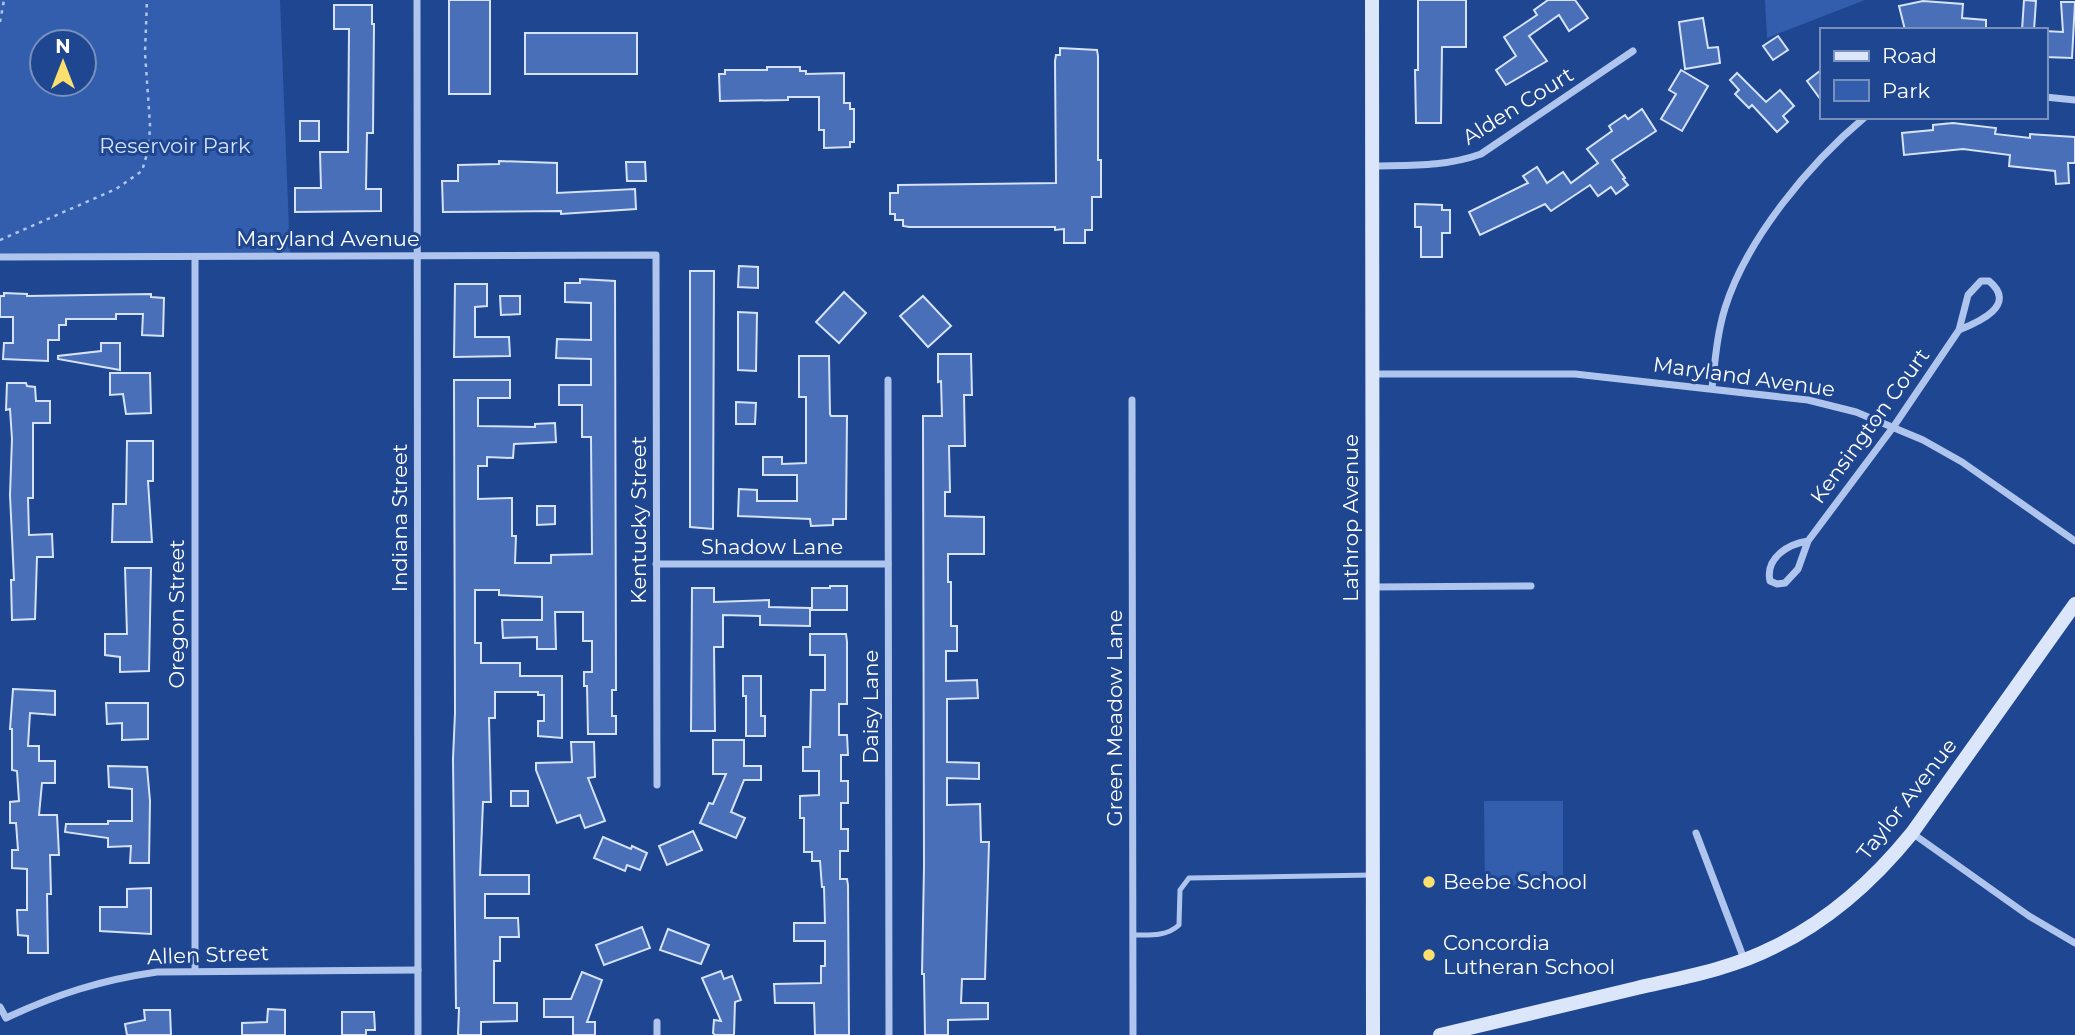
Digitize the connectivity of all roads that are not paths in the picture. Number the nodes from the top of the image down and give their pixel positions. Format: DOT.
graph roads {
  1 [pos="417,0"];
  2 [pos="1372,0"];
  3 [pos="1633,51"];
  4 [pos="2047,97"];
  5 [pos="2075,100"];
  6 [pos="1863,119"];
  7 [pos="1372,166"];
  8 [pos="656,255"];
  9 [pos="417,256"];
  10 [pos="0,257"];
  11 [pos="195,257"];
  12 [pos="1959,330"];
  13 [pos="1372,374"];
  14 [pos="888,380"];
  15 [pos="1712,388"];
  16 [pos="1132,400"];
  17 [pos="1894,426"];
  18 [pos="1808,541"];
  19 [pos="2075,541"];
  20 [pos="656,564"];
  21 [pos="888,564"];
  22 [pos="1531,586"];
  23 [pos="1372,587"];
  24 [pos="2075,604"];
  25 [pos="657,785"];
  26 [pos="1696,832"];
  27 [pos="1912,833"];
  28 [pos="1373,875"];
  29 [pos="1133,935"];
  30 [pos="2075,943"];
  31 [pos="1745,960"];
  32 [pos="418,970"];
  33 [pos="195,971"];
  34 [pos="0,1007"];
  35 [pos="657,1022"];
  36 [pos="418,1035"];
  37 [pos="657,1035"];
  38 [pos="889,1035"];
  39 [pos="1133,1035"];
  40 [pos="1373,1035"];
  41 [pos="1440,1035"];
  1 -- 9 [label="street, Indiana Street"];
  2 -- 7 [label="street, Lathrop Avenue"];
  3 -- 7 [label="street, Alden Court"];
  4 -- 5 [label="street"];
  6 -- 15 [label="street"];
  7 -- 13 [label="street, Lathrop Avenue"];
  8 -- 9 [label="street, Maryland Avenue"];
  8 -- 20 [label="street, Kentucky Street"];
  9 -- 11 [label="street, Maryland Avenue"];
  9 -- 32 [label="street, Indiana Street"];
  10 -- 11 [label="street, Maryland Avenue"];
  11 -- 33 [label="street, Oregon Street"];
  12 -- 12 [label="street, Kensington Court"];
  12 -- 17 [label="street, Kensington Court"];
  13 -- 15 [label="street, Maryland Avenue"];
  13 -- 23 [label="street, Lathrop Avenue"];
  14 -- 21 [label="street, Daisy Lane"];
  15 -- 17 [label="street, Maryland Avenue"];
  16 -- 29 [label="street, Green Meadow Lane"];
  17 -- 18 [label="street, Kensington Court"];
  17 -- 19 [label="street, Maryland Avenue"];
  18 -- 18 [label="street, Kensington Court"];
  20 -- 21 [label="street, Shadow Lane"];
  20 -- 25 [label="street, Kentucky Street"];
  21 -- 38 [label="street, Daisy Lane"];
  22 -- 23 [label="street"];
  23 -- 28 [label="street, Lathrop Avenue"];
  24 -- 27 [label="street, Taylor Avenue"];
  26 -- 31 [label="street"];
  27 -- 30 [label="street"];
  27 -- 31 [label="street, Taylor Avenue"];
  28 -- 29 [label="lane"];
  28 -- 40 [label="street, Lathrop Avenue"];
  29 -- 39 [label="street, Green Meadow Lane"];
  31 -- 41 [label="street, Taylor Avenue"];
  32 -- 33 [label="street, Allen Street"];
  32 -- 36 [label="street, Indiana Street"];
  33 -- 34 [label="street, Allen Street"];
  35 -- 37 [label="street"];
}
